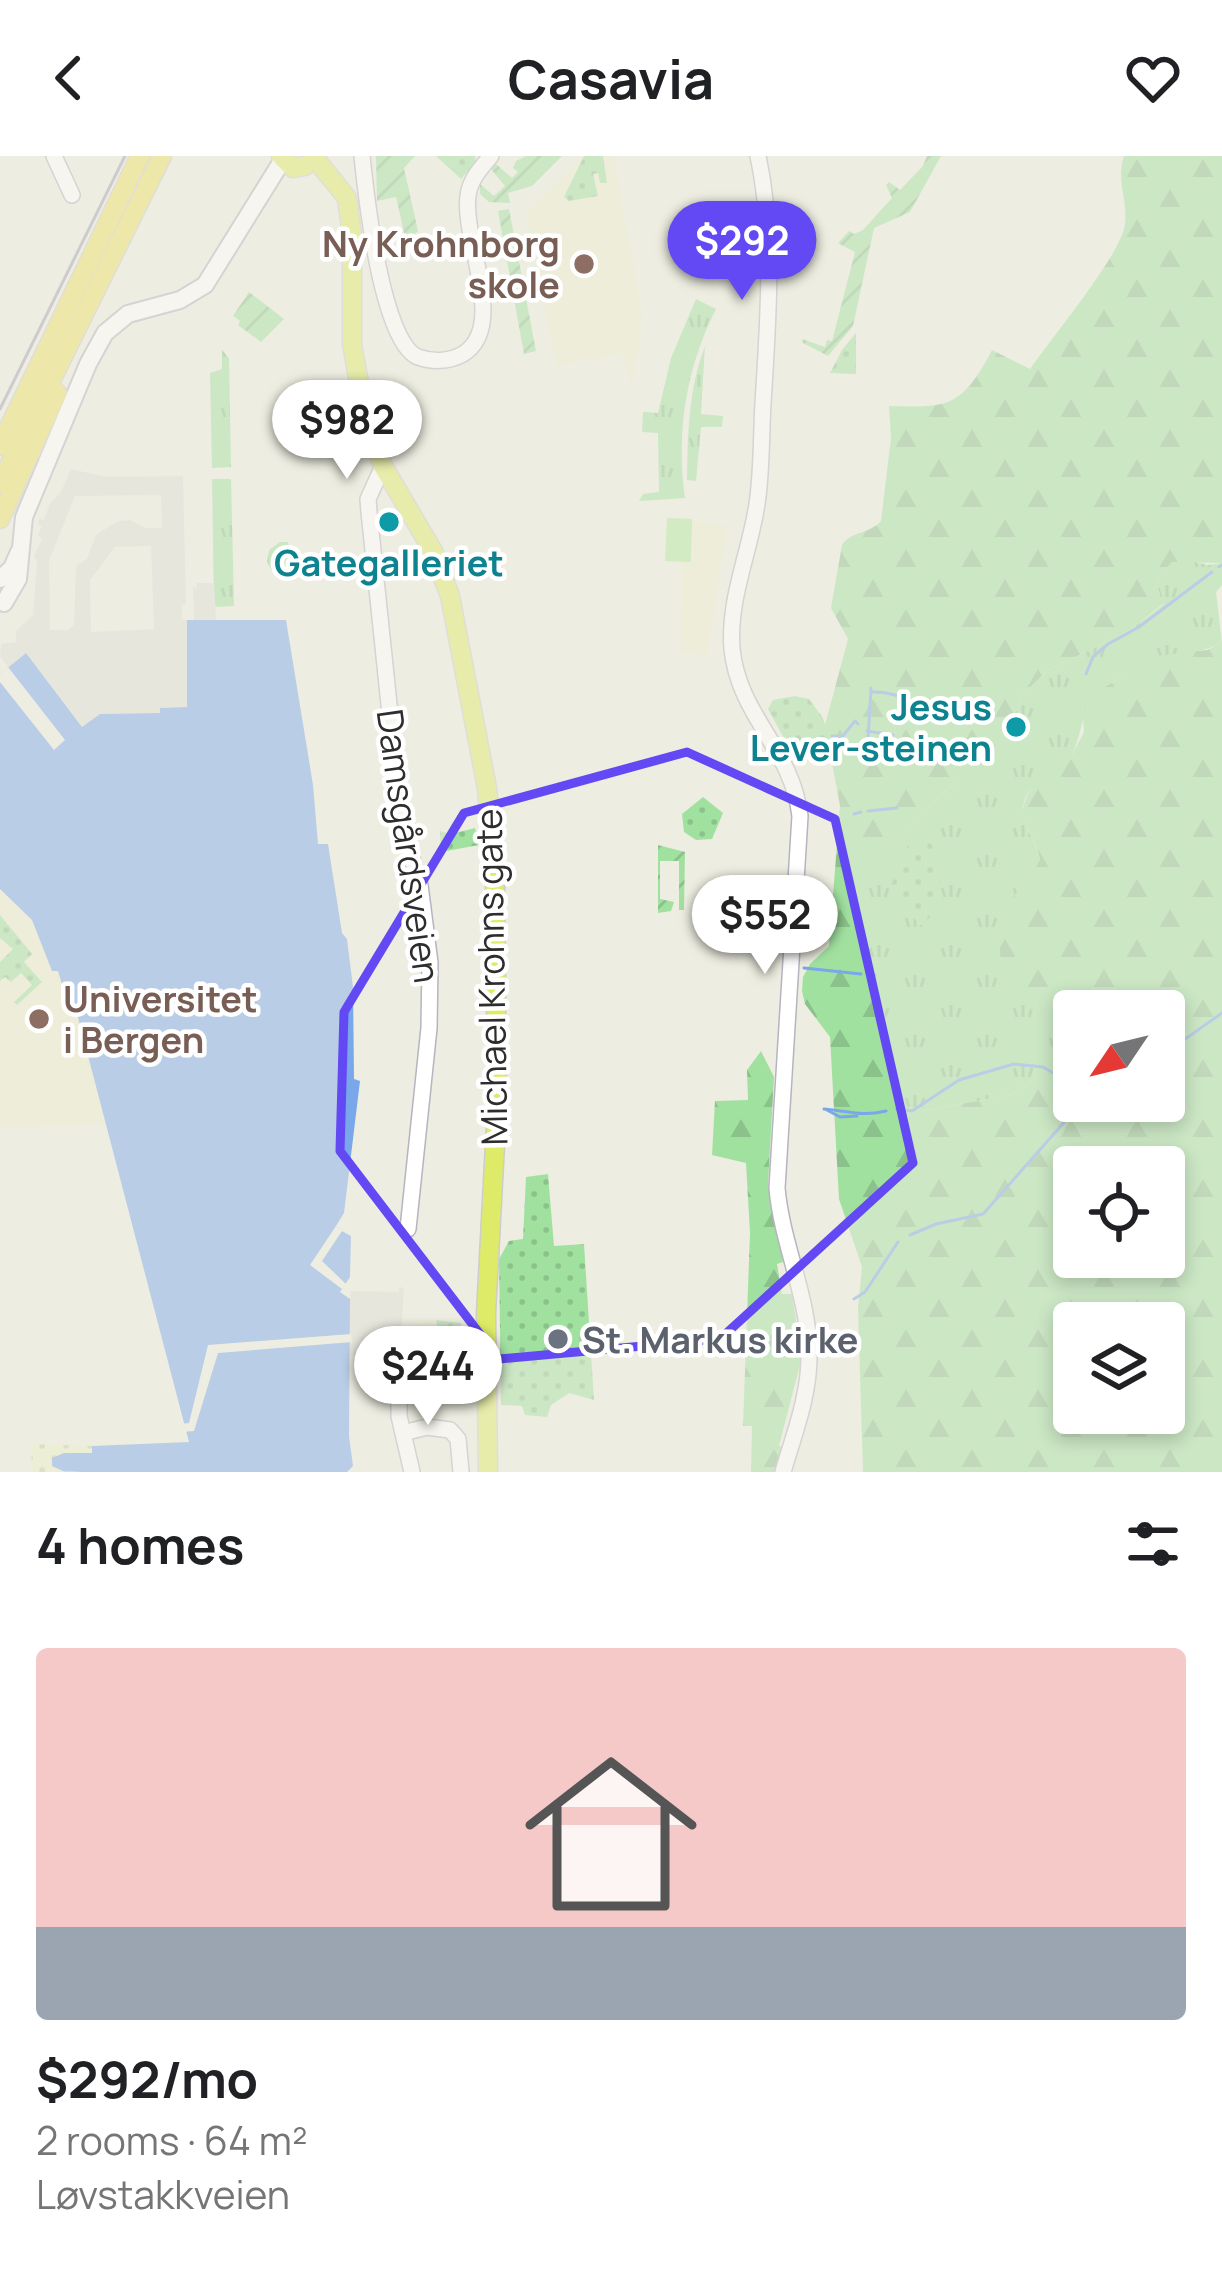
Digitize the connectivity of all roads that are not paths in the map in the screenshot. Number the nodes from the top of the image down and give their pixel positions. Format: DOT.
graph roads {
  1 [pos="54,156"];
  2 [pos="140,156"];
  3 [pos="162,156"];
  4 [pos="362,156"];
  5 [pos="491,156"];
  6 [pos="298,160"];
  7 [pos="759,164"];
  8 [pos="72,195"];
  9 [pos="76,289"];
  10 [pos="67,355"];
  11 [pos="0,421"];
  12 [pos="0,446"];
  13 [pos="383,466"];
  14 [pos="0,484"];
  15 [pos="0,520"];
  16 [pos="19,551"];
  17 [pos="0,579"];
  18 [pos="1,601"];
  19 [pos="408,1229"];
  20 [pos="399,1388"];
  21 [pos="403,1433"];
  22 [pos="412,1472"];
  23 [pos="461,1472"];
  24 [pos="488,1472"];
  25 [pos="783,1472"];
  1 -- 8 [label="street"];
  2 -- 9 [label="highway"];
  3 -- 10 [label="highway"];
  4 -- 5 [label="street"];
  6 -- 13 [label="main road, Michael Krohns gate"];
  6 -- 16 [label="main road"];
  7 -- 25 [label="street"];
  9 -- 11 [label="highway"];
  9 -- 12 [label="highway"];
  10 -- 14 [label="highway"];
  10 -- 15 [label="highway"];
  13 -- 19 [label="street, Damsgårdsveien"];
  13 -- 24 [label="main road, Michael Krohns gate"];
  16 -- 17 [label="main road"];
  16 -- 18 [label="main road"];
  20 -- 21 [label="street"];
  21 -- 22 [label="street"];
  21 -- 23 [label="street"];
}
